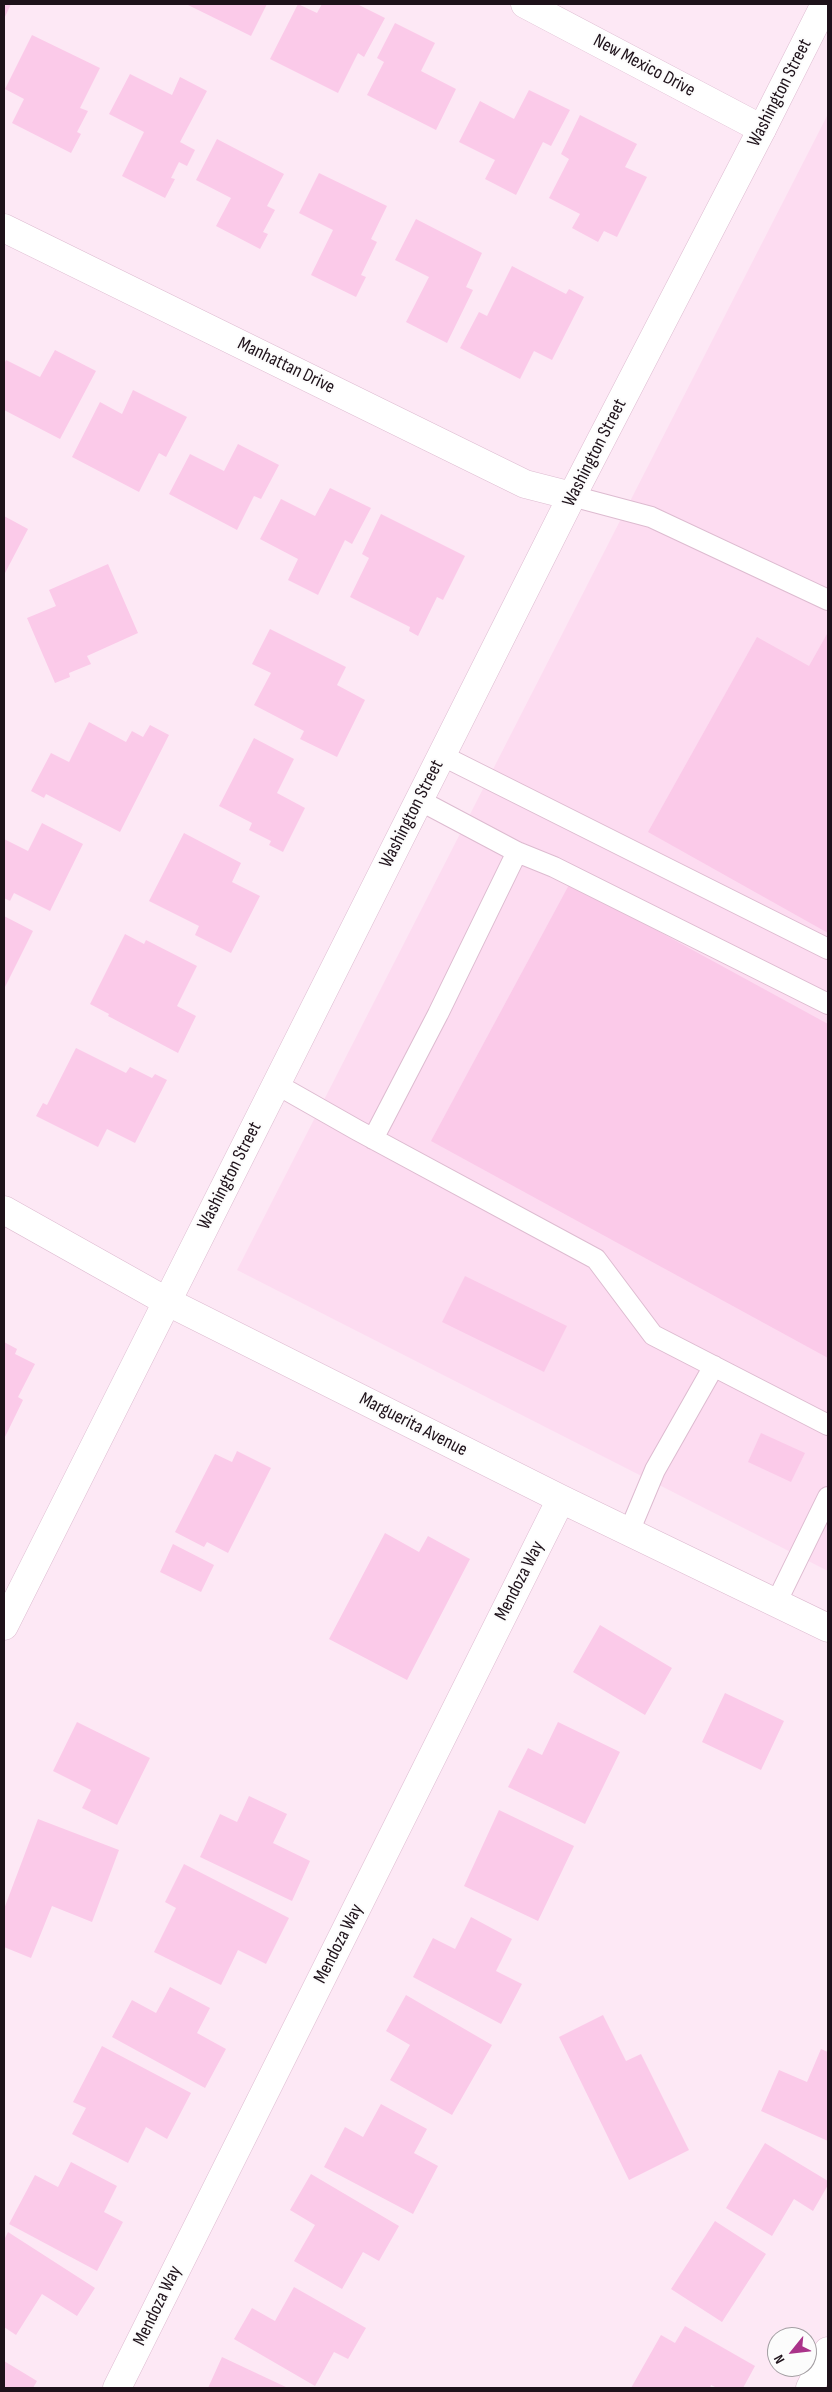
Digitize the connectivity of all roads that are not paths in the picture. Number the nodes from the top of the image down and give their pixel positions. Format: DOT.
graph roads {
  1 [pos="525,4"];
  2 [pos="825,4"];
  3 [pos="762,129"];
  4 [pos="4,228"];
  5 [pos="572,496"];
  6 [pos="828,600"];
  7 [pos="441,755"];
  8 [pos="419,800"];
  9 [pos="517,852"];
  10 [pos="828,949"];
  11 [pos="828,1004"];
  12 [pos="276,1084"];
  13 [pos="374,1139"];
  14 [pos="4,1210"];
  15 [pos="166,1301"];
  16 [pos="714,1366"];
  17 [pos="828,1425"];
  18 [pos="828,1497"];
  19 [pos="561,1499"];
  20 [pos="629,1532"];
  21 [pos="776,1603"];
  22 [pos="4,1626"];
  23 [pos="828,1628"];
  24 [pos="828,2351"];
  25 [pos="118,2388"];
  26 [pos="810,2388"];
  1 -- 3 [label="street, New Mexico Drive"];
  2 -- 3 [label="street, Washington Street"];
  3 -- 5 [label="street, Washington Street"];
  4 -- 5 [label="street, Manhattan Drive"];
  5 -- 6 [label="lane"];
  5 -- 7 [label="street, Washington Street"];
  7 -- 8 [label="street, Washington Street"];
  7 -- 10 [label="lane"];
  8 -- 9 [label="lane"];
  8 -- 12 [label="street, Washington Street"];
  9 -- 11 [label="lane"];
  9 -- 13 [label="lane"];
  12 -- 13 [label="lane"];
  12 -- 15 [label="street, Washington Street"];
  13 -- 16 [label="lane"];
  14 -- 15 [label="street, Marguerita Avenue"];
  15 -- 19 [label="street, Marguerita Avenue"];
  15 -- 22 [label="street, Washington Street"];
  16 -- 17 [label="lane"];
  16 -- 20 [label="lane"];
  18 -- 21 [label="lane"];
  19 -- 20 [label="street, Marguerita Avenue"];
  19 -- 25 [label="street, Mendoza Way"];
  20 -- 21 [label="street, Marguerita Avenue"];
  21 -- 23 [label="street, Marguerita Avenue"];
  24 -- 26 [label="street"];
}
